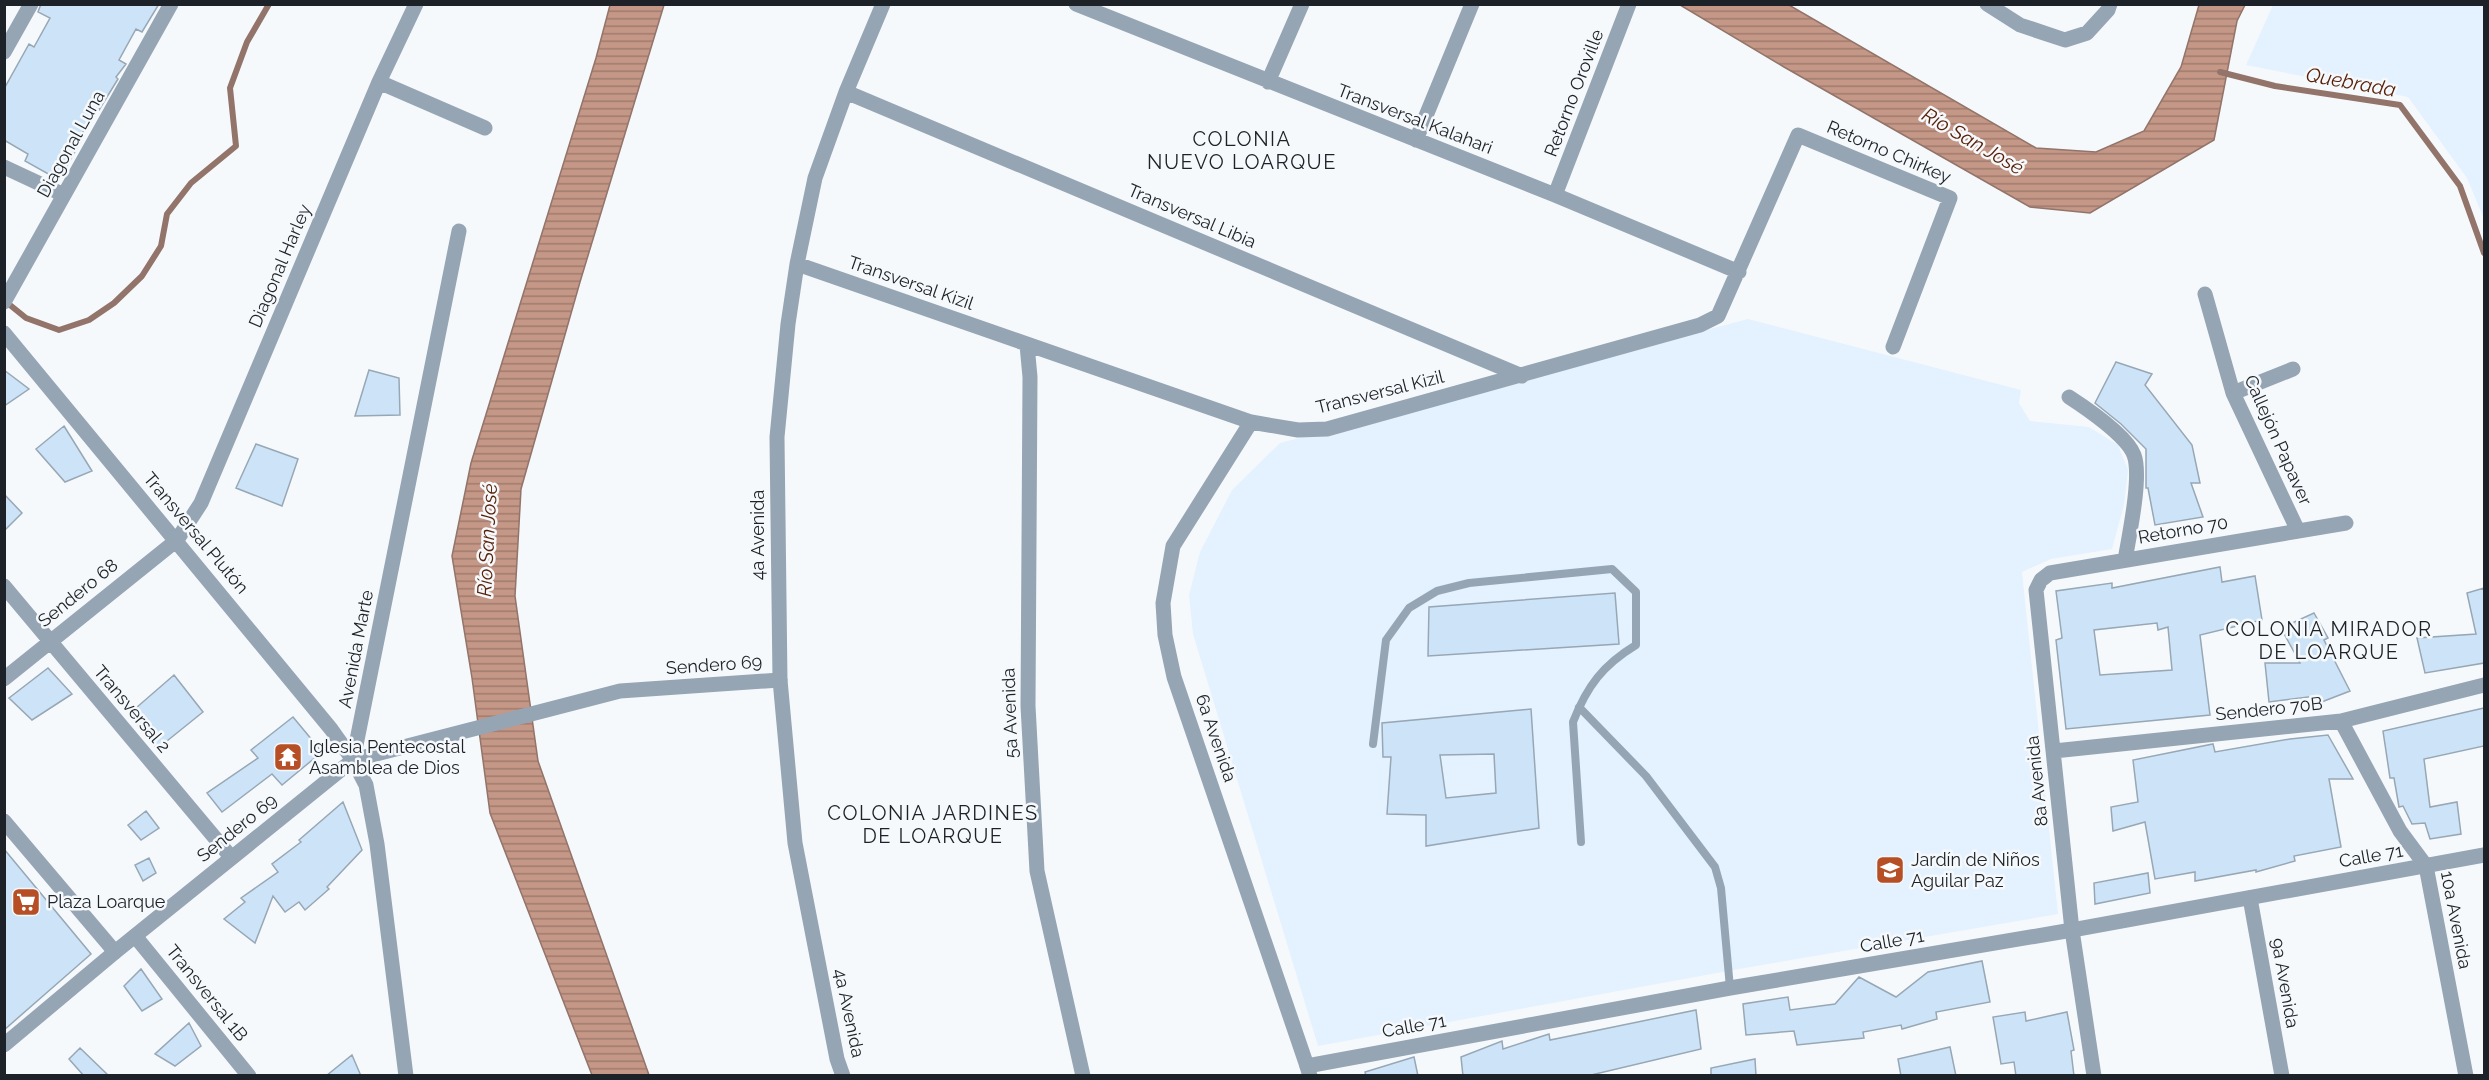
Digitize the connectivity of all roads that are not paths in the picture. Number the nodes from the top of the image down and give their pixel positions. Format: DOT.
graph roads {
  1 [pos="31,4"];
  2 [pos="171,4"];
  3 [pos="416,4"];
  4 [pos="883,4"];
  5 [pos="1076,4"];
  6 [pos="1302,4"];
  7 [pos="1472,4"];
  8 [pos="1629,4"];
  9 [pos="1987,4"];
  10 [pos="2110,4"];
  11 [pos="1116,12"];
  12 [pos="4,52"];
  13 [pos="380,82"];
  14 [pos="1268,82"];
  15 [pos="846,92"];
  16 [pos="485,128"];
  17 [pos="1798,135"];
  18 [pos="1416,140"];
  19 [pos="4,167"];
  20 [pos="64,195"];
  21 [pos="1555,195"];
  22 [pos="459,231"];
  23 [pos="797,264"];
  24 [pos="1739,272"];
  25 [pos="2205,294"];
  26 [pos="8,296"];
  27 [pos="4,333"];
  28 [pos="1027,345"];
  29 [pos="1893,347"];
  30 [pos="2293,369"];
  31 [pos="1522,376"];
  32 [pos="2233,393"];
  33 [pos="2069,397"];
  34 [pos="1251,422"];
  35 [pos="2346,523"];
  36 [pos="2298,531"];
  37 [pos="177,540"];
  38 [pos="2126,560"];
  39 [pos="4,586"];
  40 [pos="2036,590"];
  41 [pos="49,641"];
  42 [pos="4,679"];
  43 [pos="780,680"];
  44 [pos="2484,685"];
  45 [pos="1579,707"];
  46 [pos="2340,721"];
  47 [pos="1373,744"];
  48 [pos="2054,751"];
  49 [pos="353,760"];
  50 [pos="4,820"];
  51 [pos="1581,842"];
  52 [pos="2484,855"];
  53 [pos="231,857"];
  54 [pos="2426,866"];
  55 [pos="2250,898"];
  56 [pos="2072,930"];
  57 [pos="135,936"];
  58 [pos="115,952"];
  59 [pos="1730,988"];
  60 [pos="4,1045"];
  61 [pos="1308,1071"];
  62 [pos="249,1076"];
  63 [pos="406,1076"];
  64 [pos="843,1076"];
  65 [pos="1083,1076"];
  66 [pos="2094,1076"];
  67 [pos="2283,1076"];
  68 [pos="2466,1076"];
  1 -- 12 [label="street"];
  2 -- 20 [label="street, Diagonal Luna"];
  3 -- 13 [label="street, Diagonal Harley"];
  4 -- 15 [label="street, 4a Avenida"];
  5 -- 11 [label="street, Transversal Kalahari"];
  6 -- 14 [label="street"];
  7 -- 18 [label="street"];
  8 -- 21 [label="street, Retorno Oroville"];
  9 -- 10 [label="street"];
  11 -- 14 [label="street, Transversal Kalahari"];
  13 -- 16 [label="street"];
  13 -- 37 [label="street, Diagonal Harley"];
  14 -- 18 [label="street, Transversal Kalahari"];
  15 -- 23 [label="street, 4a Avenida"];
  15 -- 31 [label="street, Transversal Libia"];
  17 -- 24 [label="street, Transversal Kizil"];
  17 -- 29 [label="street, Retorno Chirkey"];
  18 -- 21 [label="street, Transversal Kalahari"];
  19 -- 20 [label="street"];
  20 -- 26 [label="street, Diagonal Luna"];
  21 -- 24 [label="street, Transversal Kalahari"];
  22 -- 49 [label="street, Avenida Marte"];
  23 -- 28 [label="street, Transversal Kizil"];
  23 -- 43 [label="street, 4a Avenida"];
  24 -- 31 [label="street, Transversal Kizil"];
  25 -- 32 [label="street, Callejón Papaver"];
  27 -- 37 [label="street, Transversal Plutón"];
  28 -- 34 [label="street, Transversal Kizil"];
  28 -- 65 [label="street, 5a Avenida"];
  30 -- 32 [label="street"];
  31 -- 34 [label="street, Transversal Kizil"];
  32 -- 36 [label="street, Callejón Papaver"];
  33 -- 38 [label="street"];
  34 -- 61 [label="street, 6a Avenida"];
  35 -- 36 [label="street, Retorno 70"];
  36 -- 38 [label="street, Retorno 70"];
  37 -- 41 [label="street, Sendero 68"];
  37 -- 49 [label="street, Transversal Plutón"];
  38 -- 40 [label="street, Retorno 70"];
  39 -- 41 [label="street, Transversal 2"];
  40 -- 48 [label="street, 8a Avenida"];
  41 -- 42 [label="street, Sendero 68"];
  41 -- 53 [label="street, Transversal 2"];
  43 -- 49 [label="street, Sendero 69"];
  43 -- 64 [label="street, 4a Avenida"];
  44 -- 46 [label="street, Sendero 70B"];
  45 -- 47 [label="lane"];
  45 -- 51 [label="lane"];
  45 -- 59 [label="lane"];
  46 -- 48 [label="street, Sendero 70B"];
  46 -- 54 [label="street, 10a Avenida"];
  48 -- 56 [label="street, 8a Avenida"];
  49 -- 53 [label="street, Sendero 69"];
  49 -- 63 [label="street"];
  50 -- 58 [label="street"];
  52 -- 54 [label="street, Calle 71"];
  53 -- 57 [label="street, Sendero 69"];
  54 -- 55 [label="street, Calle 71"];
  54 -- 68 [label="street, 10a Avenida"];
  55 -- 56 [label="street, Calle 71"];
  55 -- 67 [label="street, 9a Avenida"];
  56 -- 59 [label="street, Calle 71"];
  56 -- 66 [label="street, 8a Avenida"];
  57 -- 58 [label="street, Sendero 69"];
  57 -- 62 [label="street, Transversal 1B"];
  58 -- 60 [label="street, Sendero 69"];
  59 -- 61 [label="street, Calle 71"];
}
